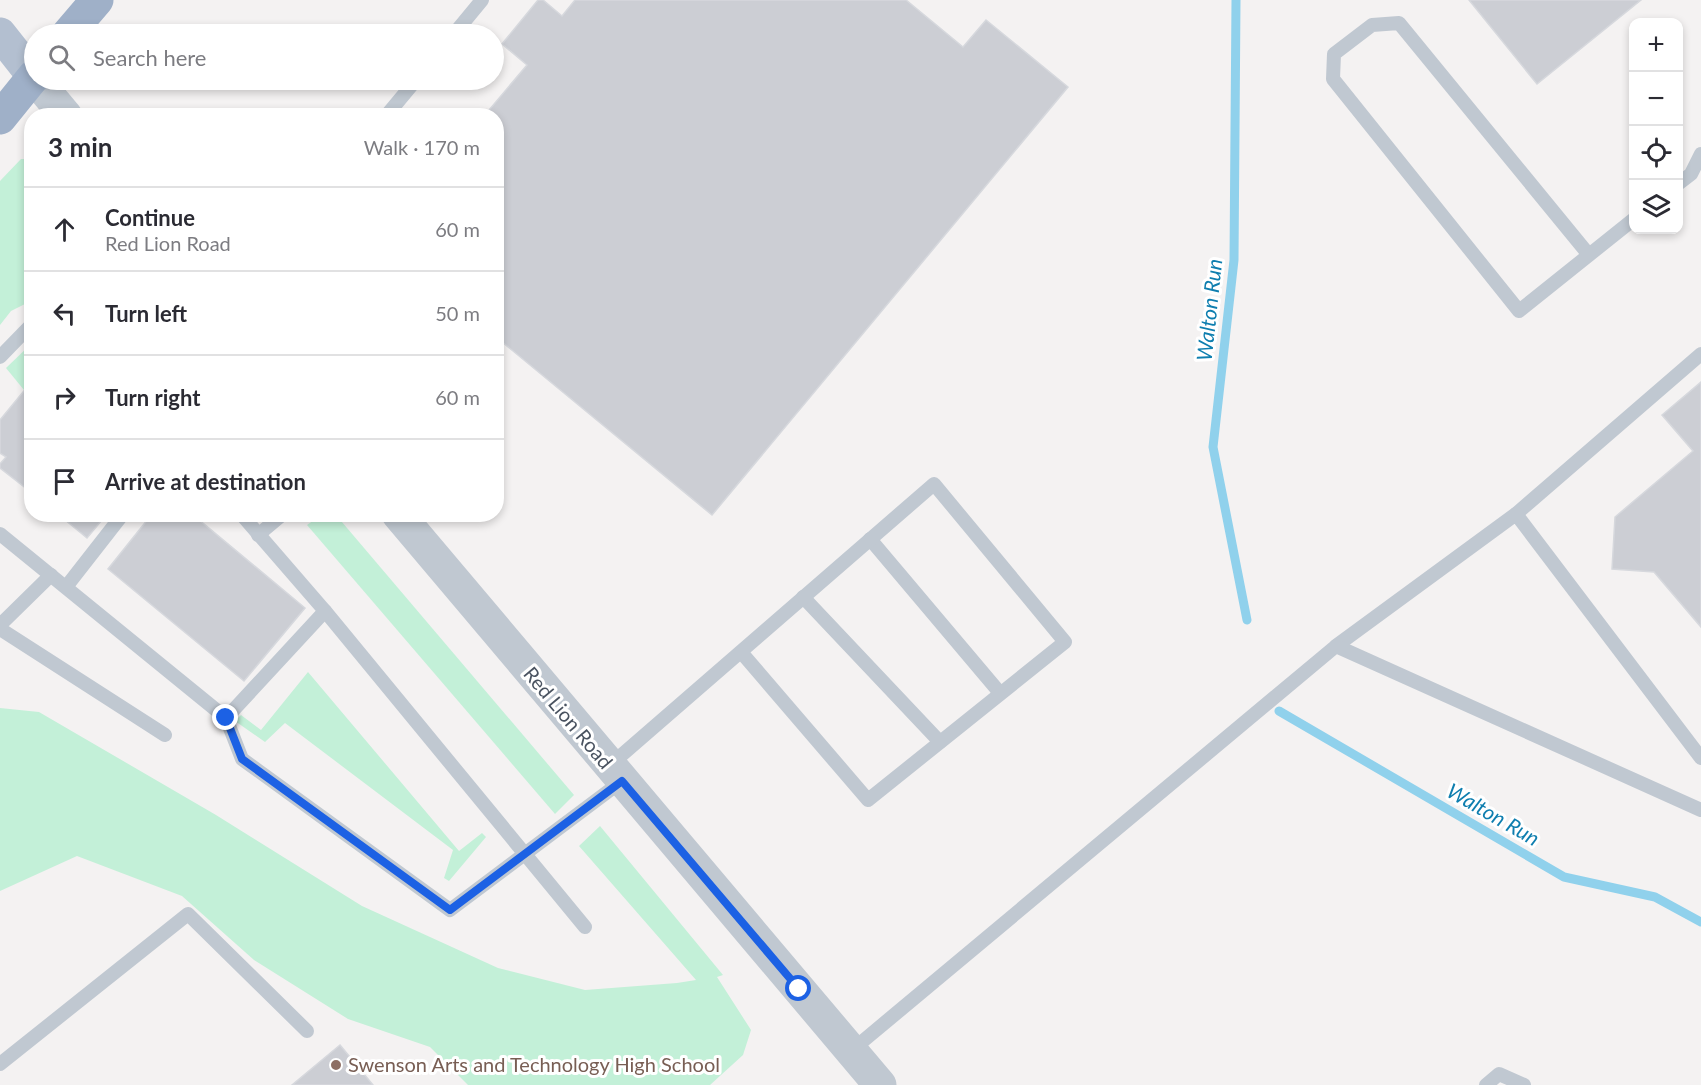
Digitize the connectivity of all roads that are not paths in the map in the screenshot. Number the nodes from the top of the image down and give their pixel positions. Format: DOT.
graph roads {
  1 [pos="97,0"];
  2 [pos="482,0"];
  3 [pos="77,24"];
  4 [pos="462,24"];
  5 [pos="0,34"];
  6 [pos="24,63"];
  7 [pos="24,90"];
  8 [pos="45,90"];
  9 [pos="408,90"];
  10 [pos="60,108"];
  11 [pos="393,108"];
  12 [pos="0,118"];
  13 [pos="1701,154"];
  14 [pos="1683,180"];
  15 [pos="1629,223"];
  16 [pos="1589,255"];
  17 [pos="24,332"];
  18 [pos="1701,354"];
  19 [pos="0,357"];
  20 [pos="1516,514"];
  21 [pos="117,522"];
  22 [pos="247,522"];
  23 [pos="273,522"];
  24 [pos="405,522"];
  25 [pos="0,534"];
  26 [pos="258,535"];
  27 [pos="870,539"];
  28 [pos="51,575"];
  29 [pos="66,587"];
  30 [pos="803,597"];
  31 [pos="325,611"];
  32 [pos="0,627"];
  33 [pos="1336,646"];
  34 [pos="741,652"];
  35 [pos="1000,693"];
  36 [pos="226,718"];
  37 [pos="165,735"];
  38 [pos="940,742"];
  39 [pos="1701,758"];
  40 [pos="616,774"];
  41 [pos="1701,810"];
  42 [pos="526,854"];
  43 [pos="585,927"];
  44 [pos="308,1030"];
  45 [pos="851,1051"];
  46 [pos="0,1064"];
  47 [pos="880,1085"];
  48 [pos="1486,1085"];
  49 [pos="1524,1085"];
  1 -- 3 [label="highway"];
  2 -- 4 [label="lane"];
  5 -- 6 [label="main road"];
  7 -- 12 [label="highway"];
  8 -- 10 [label="street"];
  9 -- 11 [label="lane"];
  13 -- 14 [label="lane"];
  15 -- 16 [label="lane"];
  16 -- 16 [label="lane"];
  17 -- 19 [label="lane"];
  18 -- 20 [label="lane"];
  20 -- 33 [label="lane"];
  20 -- 39 [label="lane"];
  21 -- 29 [label="lane"];
  22 -- 26 [label="lane"];
  23 -- 26 [label="lane"];
  24 -- 40 [label="street, Red Lion Road"];
  25 -- 28 [label="lane"];
  26 -- 31 [label="lane"];
  27 -- 30 [label="lane"];
  27 -- 35 [label="lane"];
  27 -- 35 [label="lane"];
  28 -- 29 [label="lane"];
  28 -- 32 [label="lane"];
  29 -- 36 [label="lane"];
  30 -- 34 [label="lane"];
  30 -- 38 [label="lane"];
  31 -- 36 [label="lane"];
  31 -- 42 [label="lane"];
  32 -- 37 [label="lane"];
  33 -- 41 [label="lane"];
  33 -- 45 [label="lane"];
  34 -- 38 [label="lane"];
  34 -- 40 [label="lane"];
  35 -- 38 [label="lane"];
  36 -- 42 [label="lane"];
  40 -- 42 [label="lane"];
  40 -- 45 [label="street, Red Lion Road"];
  42 -- 43 [label="lane"];
  44 -- 46 [label="lane"];
  45 -- 47 [label="street, Red Lion Road"];
  48 -- 49 [label="lane"];
}
